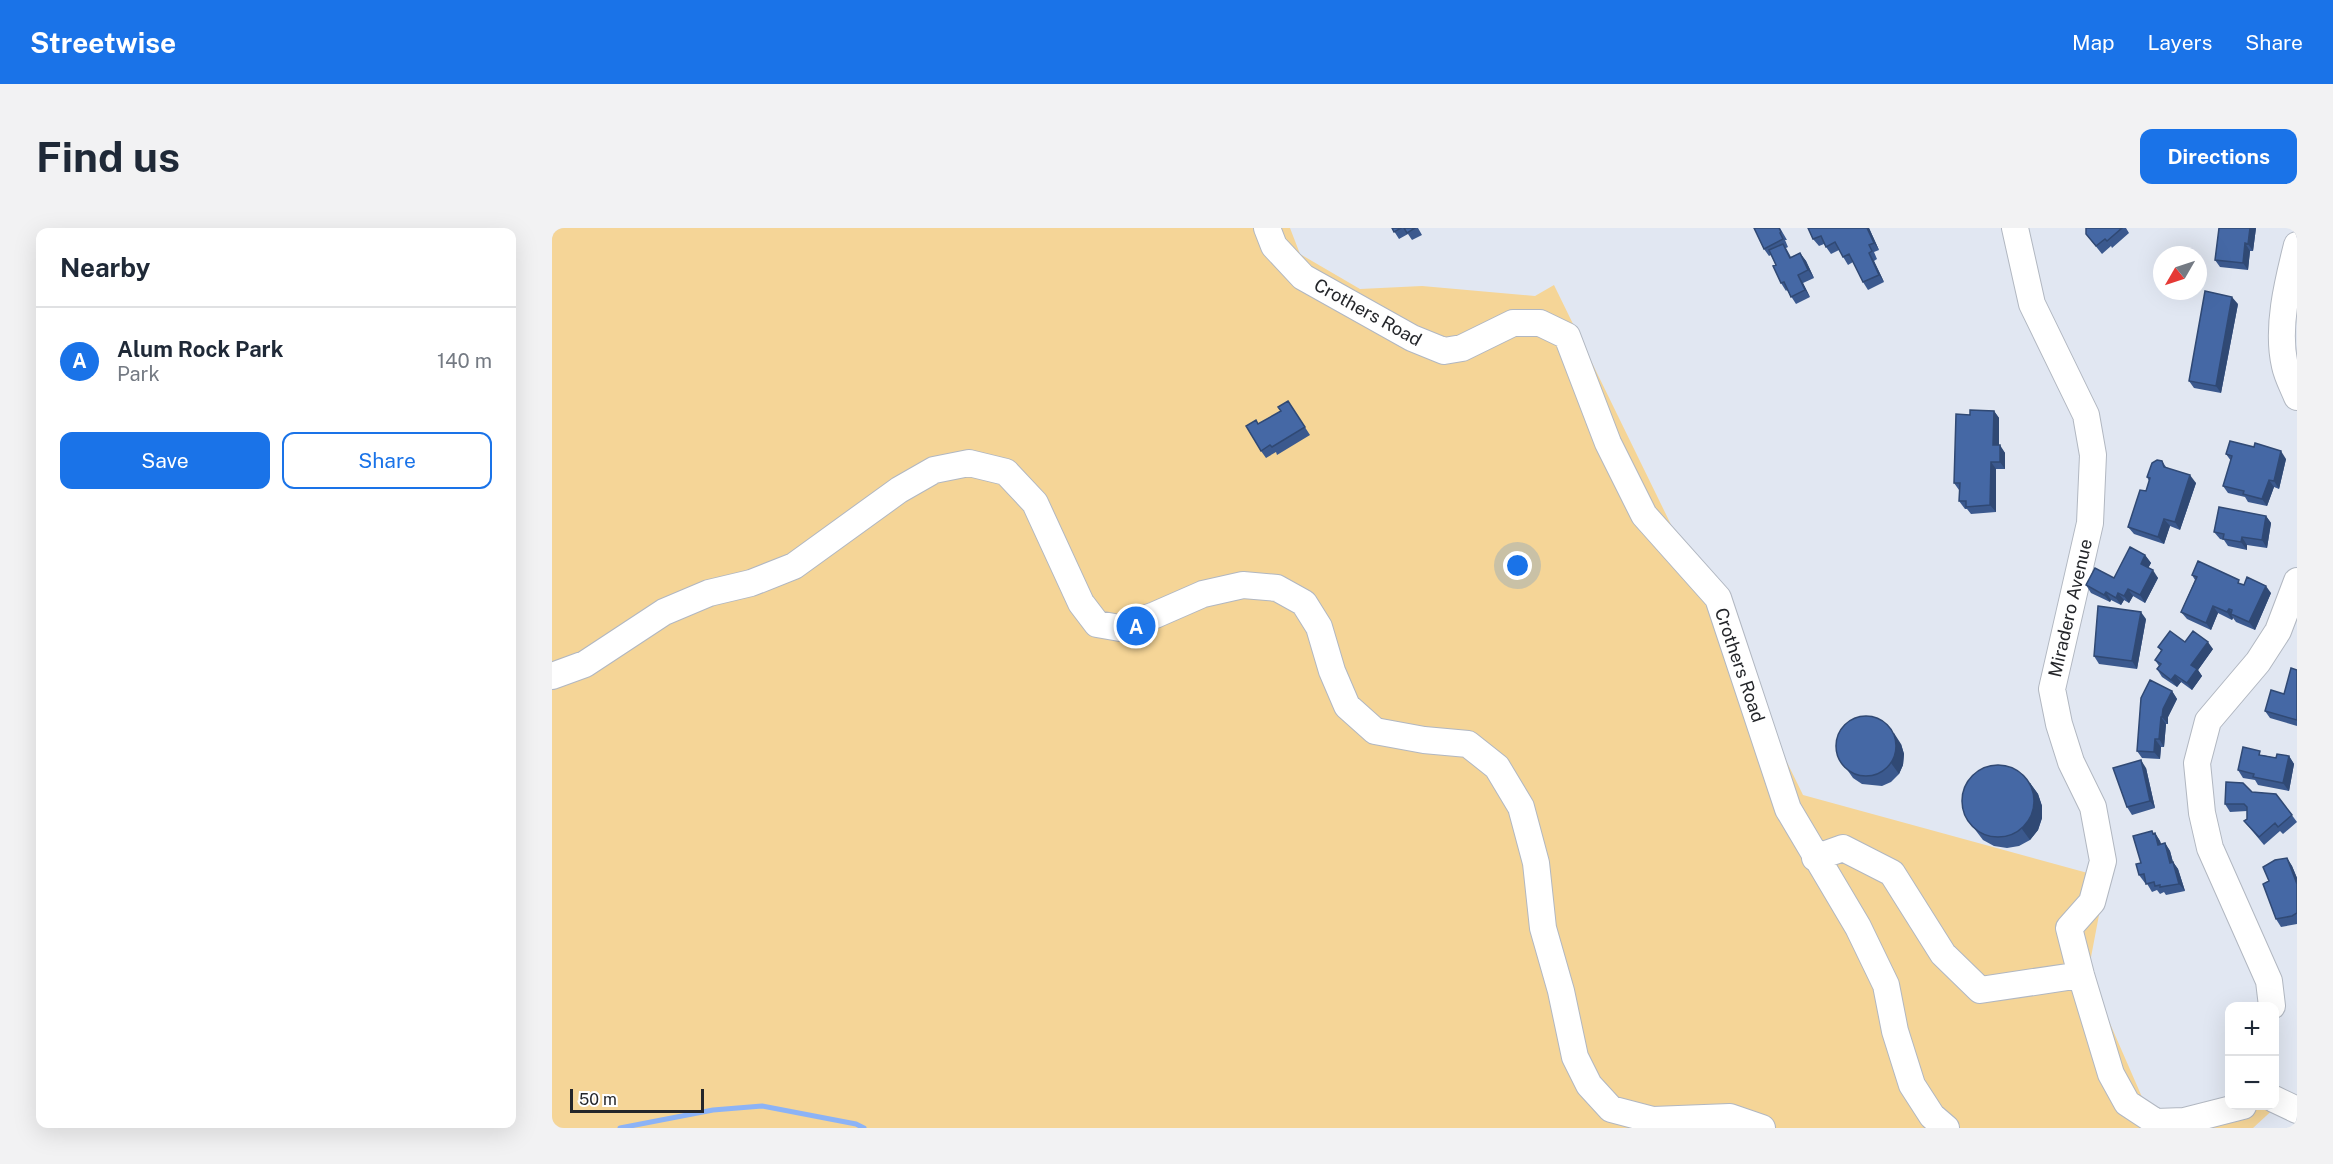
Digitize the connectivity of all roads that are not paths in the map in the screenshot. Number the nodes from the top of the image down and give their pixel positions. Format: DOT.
graph roads {
  1 [pos="1267,228"];
  2 [pos="2015,228"];
  3 [pos="2297,245"];
  4 [pos="2297,397"];
  5 [pos="2297,581"];
  6 [pos="552,676"];
  7 [pos="1815,858"];
  8 [pos="2080,975"];
  9 [pos="2272,1002"];
  10 [pos="2279,1101"];
  11 [pos="2227,1110"];
  12 [pos="2297,1110"];
  13 [pos="1762,1128"];
  14 [pos="1946,1128"];
  1 -- 7 [label="street, Crothers Road"];
  2 -- 8 [label="street, Miradero Avenue"];
  3 -- 4 [label="street"];
  5 -- 9 [label="street"];
  6 -- 13 [label="street"];
  7 -- 8 [label="street"];
  7 -- 14 [label="street, Crothers Road"];
  8 -- 11 [label="street"];
  10 -- 12 [label="street"];
}
